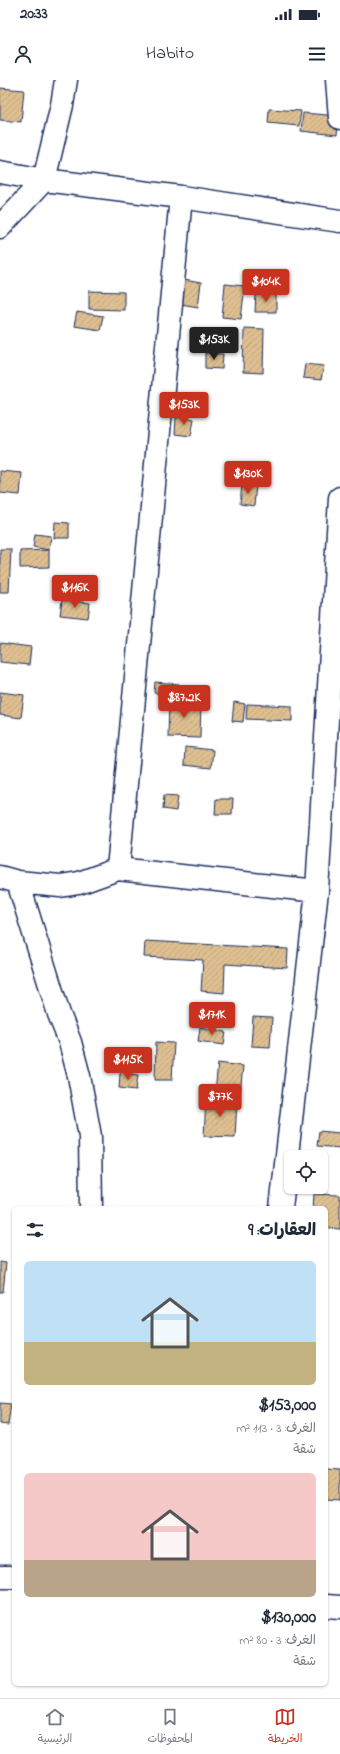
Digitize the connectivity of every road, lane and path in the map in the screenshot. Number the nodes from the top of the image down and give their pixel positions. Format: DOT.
graph roads {
  1 [pos="66,80"];
  2 [pos="337,80"];
  3 [pos="340,118"];
  4 [pos="0,172"];
  5 [pos="44,180"];
  6 [pos="181,197"];
  7 [pos="340,221"];
  8 [pos="0,227"];
  9 [pos="340,498"];
  10 [pos="118,869"];
  11 [pos="9,880"];
  12 [pos="317,891"];
  13 [pos="91,1206"];
  14 [pos="281,1206"];
  15 [pos="0,1577"];
  16 [pos="12,1577"];
  17 [pos="328,1606"];
  18 [pos="340,1607"];
  1 -- 5 [label="street"];
  2 -- 3 [label="street"];
  4 -- 5 [label="street"];
  5 -- 6 [label="street"];
  5 -- 8 [label="street"];
  6 -- 7 [label="street"];
  6 -- 10 [label="street"];
  9 -- 12 [label="street"];
  10 -- 11 [label="street"];
  10 -- 12 [label="street"];
  11 -- 13 [label="street"];
  12 -- 14 [label="street"];
  15 -- 16 [label="street"];
  17 -- 18 [label="street"];
}
